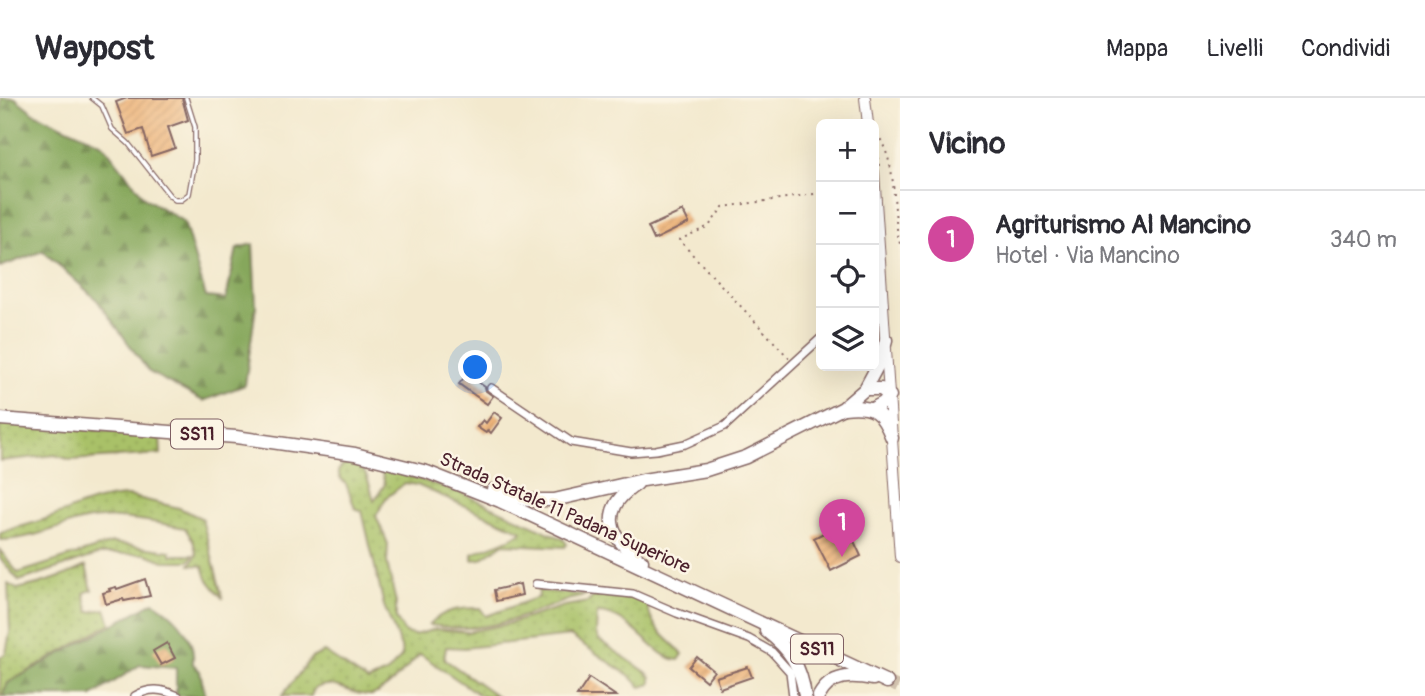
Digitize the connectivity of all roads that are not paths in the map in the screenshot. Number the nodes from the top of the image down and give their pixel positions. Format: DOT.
graph roads {
  1 [pos="92,98"];
  2 [pos="186,98"];
  3 [pos="865,98"];
  4 [pos="870,119"];
  5 [pos="879,245"];
  6 [pos="886,340"];
  7 [pos="816,343"];
  8 [pos="491,388"];
  9 [pos="865,389"];
  10 [pos="890,396"];
  11 [pos="843,408"];
  12 [pos="872,409"];
  13 [pos="0,419"];
  14 [pos="892,438"];
  15 [pos="392,463"];
  16 [pos="643,480"];
  17 [pos="900,557"];
  18 [pos="674,582"];
  19 [pos="536,584"];
  20 [pos="747,616"];
  21 [pos="135,696"];
  22 [pos="178,696"];
  23 [pos="793,696"];
  24 [pos="805,696"];
  25 [pos="819,696"];
  1 -- 2 [label="lane"];
  3 -- 4 [label="main road"];
  5 -- 6 [label="main road"];
  6 -- 9 [label="highway"];
  6 -- 10 [label="main road"];
  7 -- 8 [label="street"];
  9 -- 10 [label="highway"];
  9 -- 11 [label="highway"];
  10 -- 12 [label="highway"];
  10 -- 14 [label="main road"];
  11 -- 12 [label="highway"];
  11 -- 16 [label="highway"];
  12 -- 14 [label="highway"];
  13 -- 15 [label="highway, Strada Statale 11 Padana Superiore / SS11"];
  14 -- 17 [label="main road"];
  15 -- 16 [label="highway"];
  15 -- 18 [label="highway, Strada Statale 11 Padana Superiore / SS11"];
  16 -- 18 [label="highway"];
  18 -- 20 [label="highway, Strada Statale 11 Padana Superiore / SS11"];
  19 -- 23 [label="street"];
  20 -- 24 [label="highway"];
  20 -- 25 [label="highway, Strada Statale 11 Padana Superiore / SS11"];
  21 -- 22 [label="street"];
}
